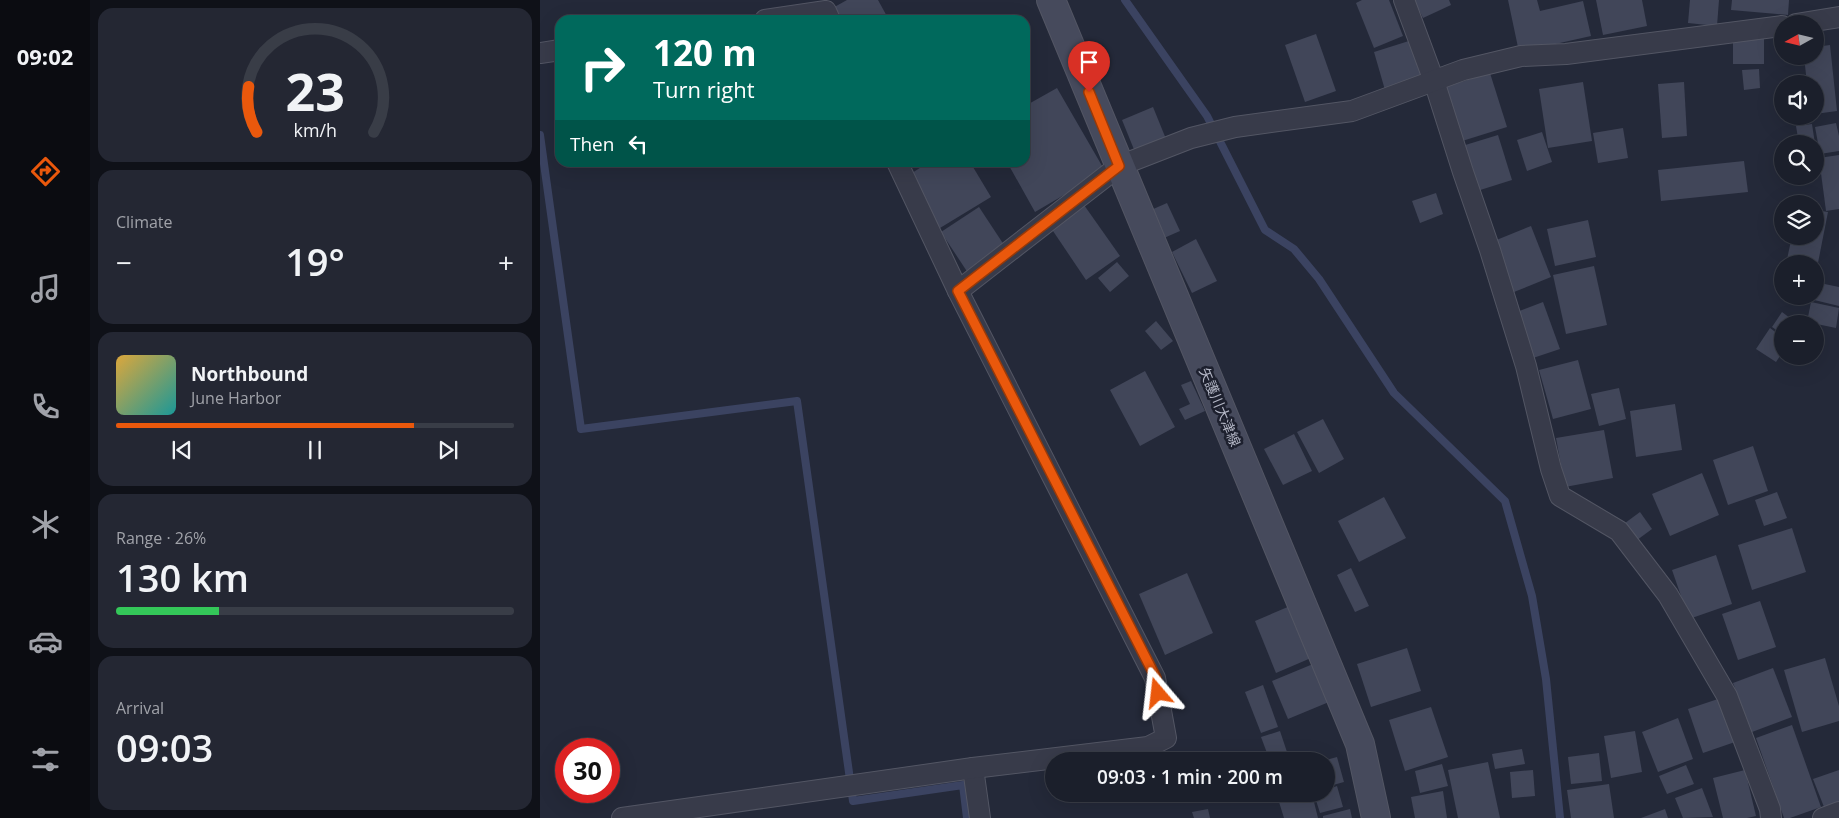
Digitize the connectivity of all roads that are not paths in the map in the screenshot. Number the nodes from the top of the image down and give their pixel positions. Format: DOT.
graph roads {
  1 [pos="1051,0"];
  2 [pos="1404,0"];
  3 [pos="799,15"];
  4 [pos="828,15"];
  5 [pos="1839,17"];
  6 [pos="1824,19"];
  7 [pos="1774,27"];
  8 [pos="555,51"];
  9 [pos="540,53"];
  10 [pos="1434,81"];
  11 [pos="1119,166"];
  12 [pos="899,167"];
  13 [pos="958,291"];
  14 [pos="974,768"];
  15 [pos="1839,812"];
  16 [pos="622,818"];
  17 [pos="980,818"];
  18 [pos="1376,818"];
  19 [pos="1771,818"];
  20 [pos="1823,818"];
  1 -- 11 [label="main road, 矢護川大津線"];
  2 -- 10 [label="street"];
  3 -- 4 [label="street"];
  5 -- 6 [label="street"];
  7 -- 10 [label="street"];
  8 -- 9 [label="street"];
  10 -- 11 [label="street"];
  10 -- 19 [label="street"];
  11 -- 13 [label="street"];
  11 -- 18 [label="main road, 矢護川大津線"];
  12 -- 13 [label="street"];
  13 -- 14 [label="street"];
  14 -- 16 [label="street"];
  14 -- 17 [label="street"];
  15 -- 20 [label="street"];
}
